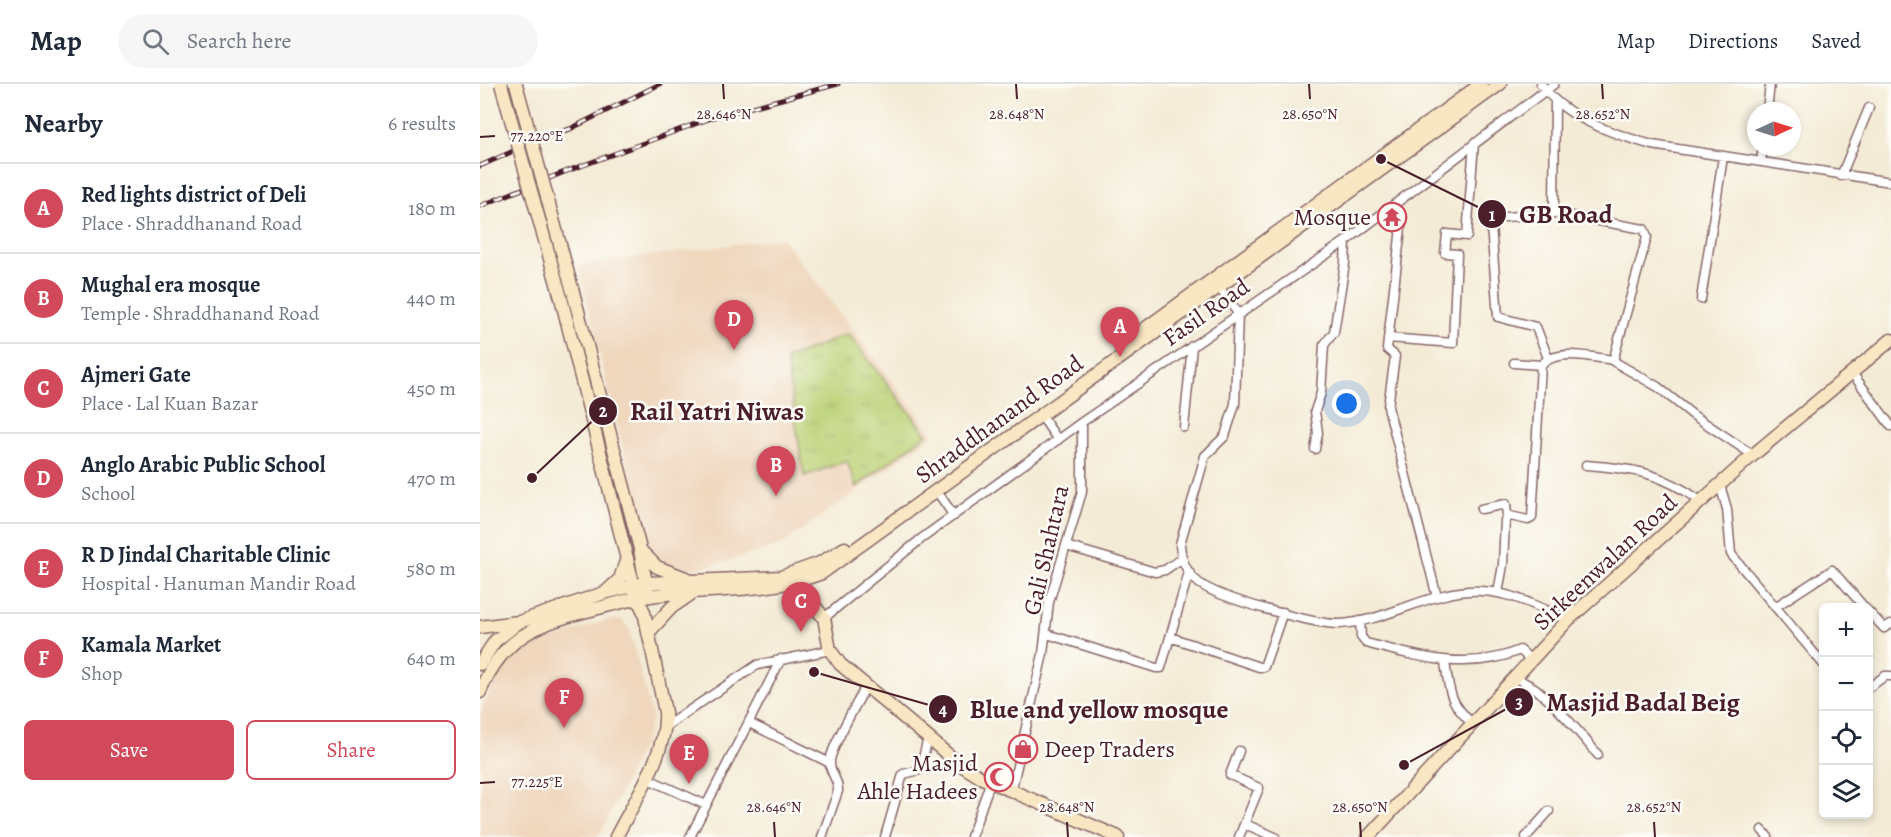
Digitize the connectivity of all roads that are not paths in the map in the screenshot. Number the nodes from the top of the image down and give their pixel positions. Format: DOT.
graph roads {
  1 [pos="501,84"];
  2 [pos="516,84"];
  3 [pos="1481,84"];
  4 [pos="1500,84"];
  5 [pos="1554,84"];
  6 [pos="1770,84"];
  7 [pos="1543,87"];
  8 [pos="1555,100"];
  9 [pos="1768,102"];
  10 [pos="1869,108"];
  11 [pos="1407,143"];
  12 [pos="1474,143"];
  13 [pos="1762,156"];
  14 [pos="1722,157"];
  15 [pos="1761,162"];
  16 [pos="1841,176"];
  17 [pos="1891,182"];
  18 [pos="1395,204"];
  19 [pos="1554,213"];
  20 [pos="1346,241"];
  21 [pos="1218,286"];
  22 [pos="1701,299"];
  23 [pos="1238,313"];
  24 [pos="1388,338"];
  25 [pos="1891,340"];
  26 [pos="1192,346"];
  27 [pos="1548,358"];
  28 [pos="1613,360"];
  29 [pos="1514,363"];
  30 [pos="1540,365"];
  31 [pos="1851,373"];
  32 [pos="1040,414"];
  33 [pos="1082,422"];
  34 [pos="1891,426"];
  35 [pos="1184,427"];
  36 [pos="1058,440"];
  37 [pos="1315,449"];
  38 [pos="1753,455"];
  39 [pos="1586,465"];
  40 [pos="1720,485"];
  41 [pos="936,490"];
  42 [pos="1702,502"];
  43 [pos="1481,508"];
  44 [pos="954,516"];
  45 [pos="1507,517"];
  46 [pos="1066,546"];
  47 [pos="640,549"];
  48 [pos="628,554"];
  49 [pos="1181,559"];
  50 [pos="1189,572"];
  51 [pos="791,578"];
  52 [pos="640,584"];
  53 [pos="695,586"];
  54 [pos="1498,592"];
  55 [pos="604,593"];
  56 [pos="1437,597"];
  57 [pos="643,598"];
  58 [pos="1862,603"];
  59 [pos="1774,607"];
  60 [pos="1283,612"];
  61 [pos="1873,616"];
  62 [pos="824,618"];
  63 [pos="1568,620"];
  64 [pos="1360,621"];
  65 [pos="519,622"];
  66 [pos="1891,624"];
  67 [pos="480,627"];
  68 [pos="648,633"];
  69 [pos="1047,634"];
  70 [pos="1170,637"];
  71 [pos="830,650"];
  72 [pos="781,659"];
  73 [pos="1819,659"];
  74 [pos="1531,660"];
  75 [pos="1444,662"];
  76 [pos="480,664"];
  77 [pos="1516,676"];
  78 [pos="1891,676"];
  79 [pos="1873,685"];
  80 [pos="866,686"];
  81 [pos="480,692"];
  82 [pos="748,723"];
  83 [pos="1473,724"];
  84 [pos="666,726"];
  85 [pos="928,738"];
  86 [pos="1239,751"];
  87 [pos="1598,755"];
  88 [pos="830,763"];
  89 [pos="646,778"];
  90 [pos="990,783"];
  91 [pos="1011,792"];
  92 [pos="706,805"];
  93 [pos="1549,811"];
  94 [pos="1245,824"];
  95 [pos="1091,832"];
  96 [pos="1371,836"];
  97 [pos="616,837"];
  98 [pos="690,837"];
  99 [pos="822,837"];
  100 [pos="885,837"];
  101 [pos="971,837"];
  102 [pos="1118,837"];
  103 [pos="1239,837"];
  104 [pos="1275,837"];
  105 [pos="1527,837"];
  1 -- 48 [label="street, bridge"];
  2 -- 47 [label="street, bridge"];
  3 -- 11 [label="street, Shraddhanand Road"];
  4 -- 11 [label="street, Shraddhanand Road"];
  5 -- 7 [label="street, Fasil Road"];
  6 -- 9 [label="street"];
  7 -- 8 [label="street"];
  7 -- 12 [label="street, Fasil Road"];
  8 -- 14 [label="street"];
  8 -- 19 [label="street"];
  10 -- 16 [label="street"];
  11 -- 21 [label="street, Shraddhanand Road"];
  11 -- 51 [label="street, Shraddhanand Road"];
  12 -- 18 [label="street, Fasil Road"];
  12 -- 24 [label="street"];
  13 -- 15 [label="street"];
  14 -- 15 [label="street"];
  14 -- 22 [label="street"];
  15 -- 16 [label="street"];
  16 -- 17 [label="street"];
  18 -- 20 [label="street, Fasil Road"];
  18 -- 24 [label="street"];
  19 -- 27 [label="street"];
  19 -- 28 [label="street"];
  20 -- 23 [label="street, Fasil Road"];
  20 -- 37 [label="street"];
  21 -- 23 [label="street"];
  21 -- 32 [label="street, Shraddhanand Road"];
  23 -- 26 [label="street, Fasil Road"];
  23 -- 49 [label="street"];
  24 -- 56 [label="street"];
  25 -- 31 [label="street, Sirkeenwalan Road"];
  26 -- 33 [label="street, Fasil Road"];
  26 -- 35 [label="street"];
  27 -- 28 [label="street"];
  27 -- 30 [label="street"];
  28 -- 38 [label="street"];
  29 -- 30 [label="street"];
  30 -- 45 [label="street"];
  31 -- 34 [label="street"];
  31 -- 38 [label="street, Sirkeenwalan Road"];
  32 -- 36 [label="street"];
  32 -- 41 [label="street, Shraddhanand Road"];
  33 -- 36 [label="street, Fasil Road"];
  33 -- 46 [label="street, Gali Shahtara"];
  36 -- 44 [label="street, Fasil Road"];
  38 -- 40 [label="street, Sirkeenwalan Road"];
  39 -- 42 [label="street"];
  40 -- 42 [label="street, Sirkeenwalan Road"];
  40 -- 59 [label="street"];
  41 -- 44 [label="street"];
  41 -- 51 [label="street, Shraddhanand Road"];
  42 -- 63 [label="street, Sirkeenwalan Road"];
  43 -- 45 [label="street"];
  44 -- 62 [label="street, Fasil Road"];
  45 -- 54 [label="street"];
  46 -- 49 [label="street"];
  46 -- 69 [label="street, Gali Shahtara"];
  47 -- 52 [label="street"];
  47 -- 53 [label="street"];
  48 -- 52 [label="street"];
  48 -- 55 [label="street"];
  49 -- 50 [label="street"];
  50 -- 60 [label="street"];
  50 -- 70 [label="street"];
  51 -- 53 [label="street, Shraddhanand Road"];
  51 -- 62 [label="street"];
  52 -- 53 [label="street, Shraddhanand Road"];
  52 -- 55 [label="street, Shraddhanand Road"];
  52 -- 57 [label="street"];
  53 -- 57 [label="street, Shraddhanand Road"];
  53 -- 68 [label="street"];
  54 -- 56 [label="street"];
  54 -- 63 [label="street"];
  55 -- 65 [label="street, Shraddhanand Road"];
  56 -- 64 [label="street"];
  57 -- 68 [label="street"];
  57 -- 81 [label="street, Shraddhanand Road"];
  58 -- 59 [label="street"];
  59 -- 73 [label="street"];
  60 -- 64 [label="street"];
  60 -- 70 [label="street"];
  61 -- 66 [label="street"];
  62 -- 71 [label="street"];
  63 -- 74 [label="street, Sirkeenwalan Road"];
  64 -- 75 [label="street"];
  65 -- 67 [label="street"];
  65 -- 76 [label="street"];
  68 -- 84 [label="street"];
  69 -- 70 [label="street"];
  69 -- 91 [label="street, Gali Shahtara"];
  71 -- 72 [label="street"];
  71 -- 80 [label="street"];
  72 -- 82 [label="street"];
  72 -- 84 [label="street"];
  74 -- 75 [label="street"];
  74 -- 77 [label="street, Sirkeenwalan Road"];
  75 -- 83 [label="street"];
  77 -- 83 [label="street, Sirkeenwalan Road"];
  77 -- 87 [label="street"];
  78 -- 79 [label="street"];
  80 -- 85 [label="street"];
  80 -- 88 [label="street"];
  82 -- 88 [label="street"];
  82 -- 92 [label="street"];
  83 -- 96 [label="street, Sirkeenwalan Road"];
  84 -- 89 [label="street"];
  85 -- 90 [label="street"];
  85 -- 100 [label="street"];
  86 -- 94 [label="street"];
  88 -- 99 [label="street"];
  89 -- 92 [label="street"];
  89 -- 97 [label="street"];
  90 -- 91 [label="street"];
  90 -- 101 [label="street"];
  91 -- 95 [label="street"];
  92 -- 98 [label="street"];
  93 -- 105 [label="street"];
  94 -- 103 [label="street"];
  94 -- 104 [label="street"];
  95 -- 102 [label="street"];
}
